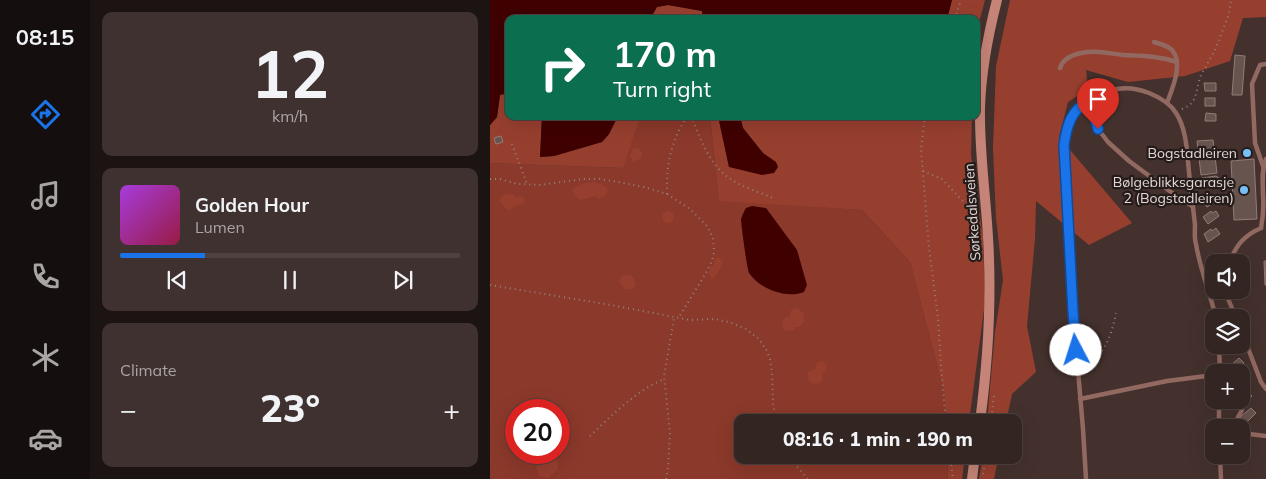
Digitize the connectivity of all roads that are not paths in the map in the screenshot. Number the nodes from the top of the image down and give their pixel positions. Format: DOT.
graph roads {
  1 [pos="997,0"];
  2 [pos="1154,42"];
  3 [pos="1177,62"];
  4 [pos="1266,64"];
  5 [pos="1060,68"];
  6 [pos="1090,99"];
  7 [pos="1167,103"];
  8 [pos="1266,159"];
  9 [pos="1263,166"];
  10 [pos="1192,206"];
  11 [pos="1264,229"];
  12 [pos="1233,254"];
  13 [pos="1214,309"];
  14 [pos="1250,353"];
  15 [pos="1205,376"];
  16 [pos="1266,389"];
  17 [pos="1080,399"];
  18 [pos="1242,410"];
  19 [pos="981,414"];
  20 [pos="1237,419"];
  21 [pos="1250,434"];
  22 [pos="1266,436"];
  23 [pos="974,464"];
  24 [pos="1220,464"];
  25 [pos="972,479"];
  26 [pos="1086,479"];
  27 [pos="1221,479"];
  1 -- 19 [label="street, Sørkedalsveien"];
  2 -- 3 [label="lane"];
  3 -- 5 [label="lane"];
  3 -- 7 [label="lane"];
  4 -- 9 [label="lane"];
  6 -- 7 [label="lane"];
  6 -- 10 [label="lane"];
  6 -- 17 [label="lane"];
  7 -- 10 [label="lane"];
  8 -- 9 [label="lane"];
  9 -- 11 [label="lane"];
  10 -- 13 [label="lane"];
  11 -- 12 [label="lane"];
  14 -- 16 [label="lane"];
  15 -- 17 [label="lane"];
  17 -- 26 [label="lane"];
  18 -- 20 [label="lane"];
  21 -- 22 [label="lane"];
  23 -- 25 [label="street"];
  24 -- 27 [label="lane"];
}
